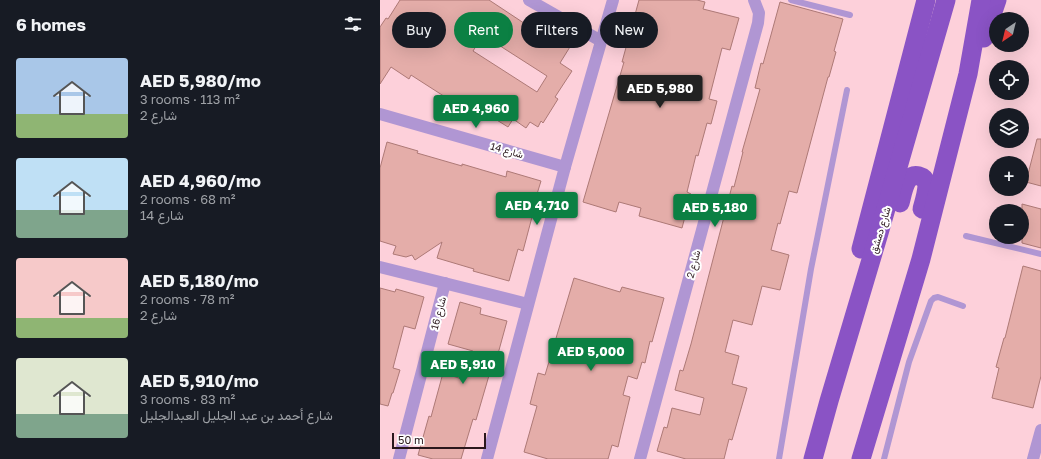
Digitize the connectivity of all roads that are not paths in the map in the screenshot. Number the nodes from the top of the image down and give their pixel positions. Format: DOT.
graph roads {
  1 [pos="529,0"];
  2 [pos="613,0"];
  3 [pos="754,0"];
  4 [pos="791,0"];
  5 [pos="926,0"];
  6 [pos="946,0"];
  7 [pos="981,0"];
  8 [pos="997,0"];
  9 [pos="609,12"];
  10 [pos="850,15"];
  11 [pos="600,40"];
  12 [pos="600,44"];
  13 [pos="968,74"];
  14 [pos="847,90"];
  15 [pos="380,114"];
  16 [pos="565,167"];
  17 [pos="966,236"];
  18 [pos="1041,254"];
  19 [pos="921,259"];
  20 [pos="380,267"];
  21 [pos="445,283"];
  22 [pos="528,304"];
  23 [pos="963,306"];
  24 [pos="856,307"];
  25 [pos="1041,430"];
  26 [pos="399,459"];
  27 [pos="487,459"];
  28 [pos="640,459"];
  29 [pos="779,459"];
  30 [pos="813,459"];
  31 [pos="824,459"];
  32 [pos="862,459"];
  33 [pos="884,459"];
  34 [pos="1033,459"];
  1 -- 11 [label="street"];
  2 -- 9 [label="street"];
  3 -- 28 [label="street, شارع 2"];
  4 -- 10 [label="lane"];
  5 -- 24 [label="main road"];
  6 -- 24 [label="main road, شارع دمشق"];
  7 -- 13 [label="main road"];
  8 -- 13 [label="main road"];
  12 -- 16 [label="street"];
  13 -- 19 [label="main road"];
  14 -- 29 [label="lane"];
  15 -- 16 [label="street, شارع 14"];
  16 -- 22 [label="street"];
  17 -- 18 [label="lane"];
  19 -- 31 [label="main road"];
  19 -- 32 [label="main road"];
  20 -- 21 [label="street, شارع 16"];
  21 -- 22 [label="street, شارع 16"];
  21 -- 26 [label="street, شارع 16"];
  22 -- 27 [label="street"];
  23 -- 33 [label="lane"];
  24 -- 30 [label="main road, شارع دمشق"];
  25 -- 34 [label="street"];
}
